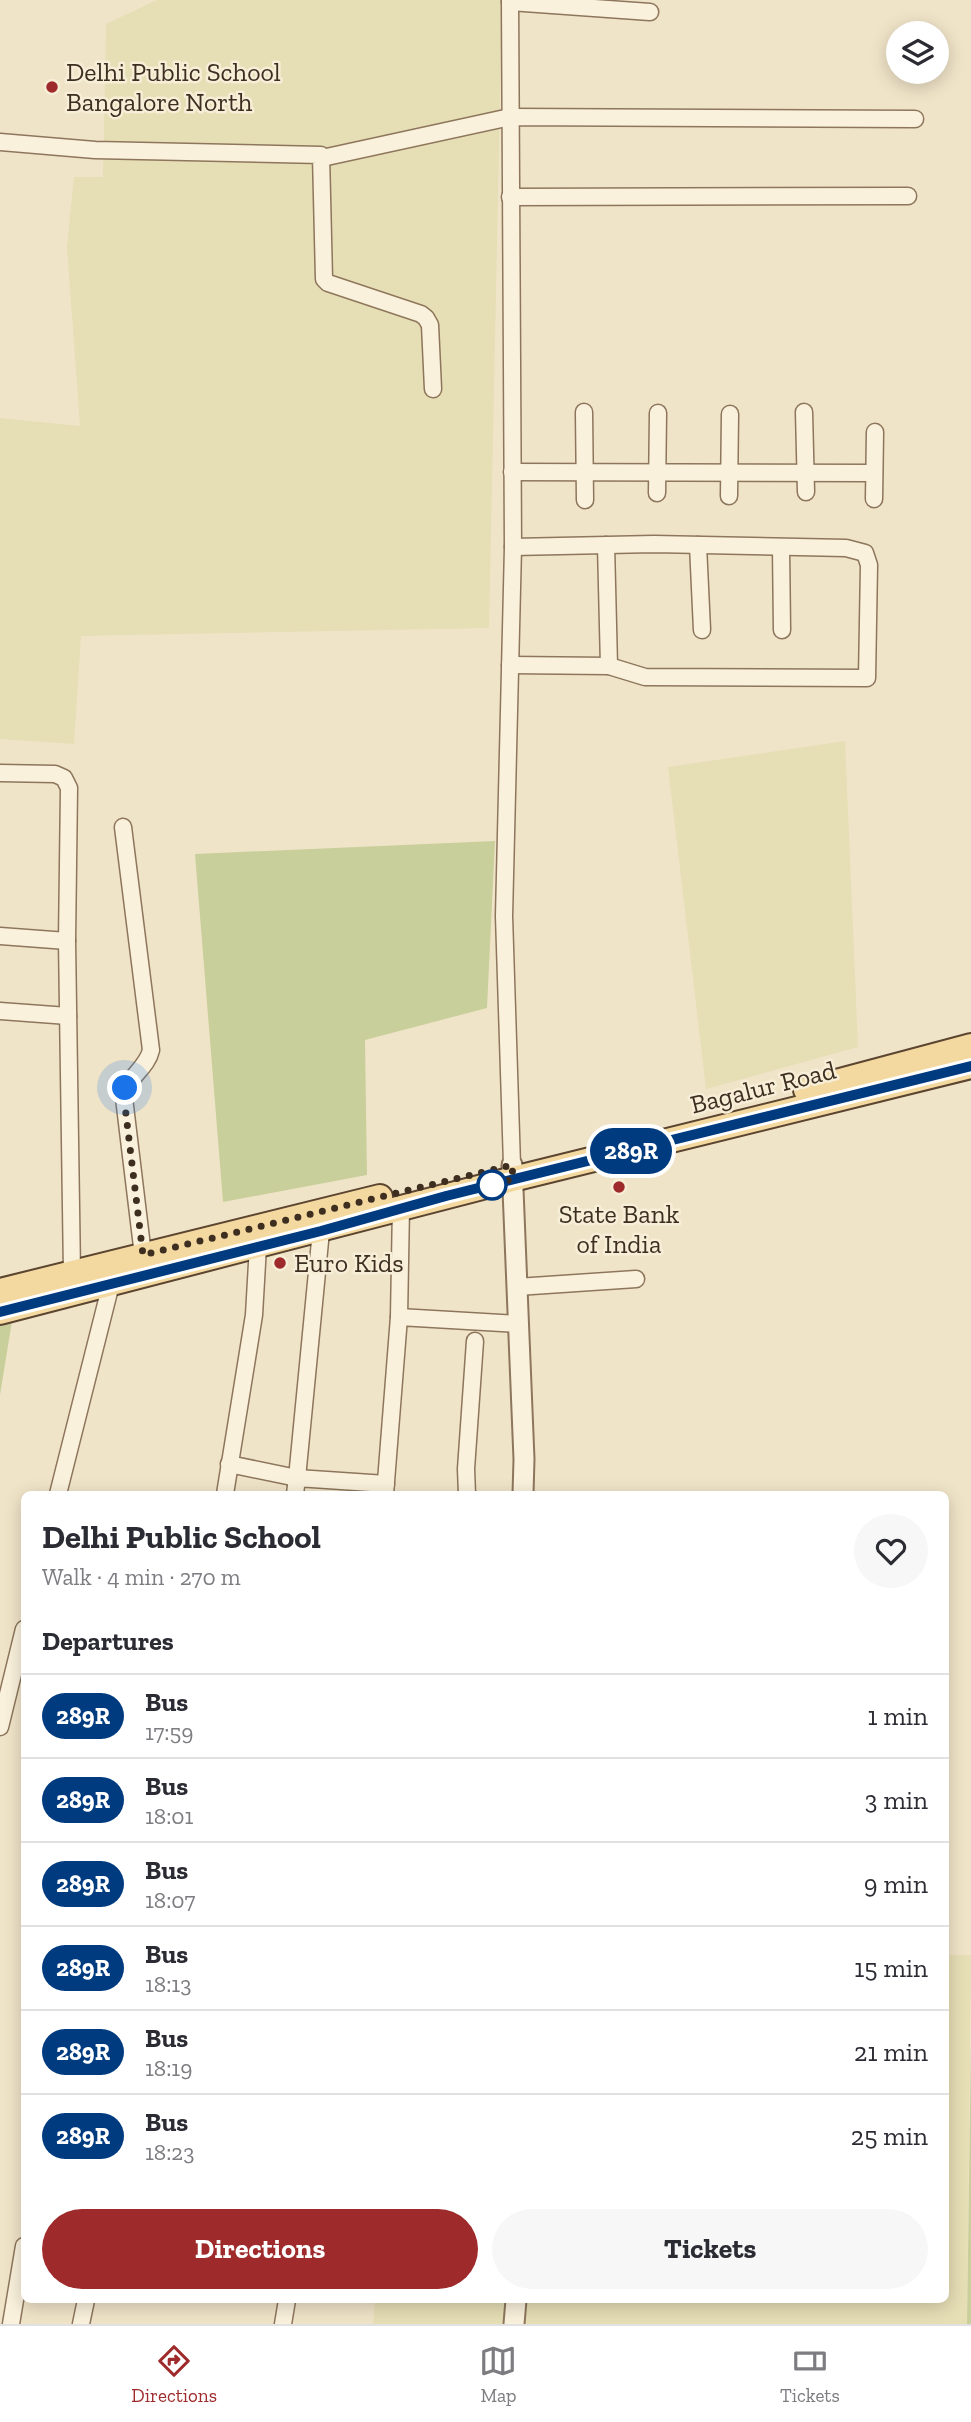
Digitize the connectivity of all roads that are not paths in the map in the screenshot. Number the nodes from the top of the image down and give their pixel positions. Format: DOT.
graph roads {
  1 [pos="510,1"];
  2 [pos="650,12"];
  3 [pos="510,117"];
  4 [pos="915,119"];
  5 [pos="0,142"];
  6 [pos="322,158"];
  7 [pos="908,196"];
  8 [pos="510,197"];
  9 [pos="433,389"];
  10 [pos="584,412"];
  11 [pos="804,412"];
  12 [pos="658,413"];
  13 [pos="730,414"];
  14 [pos="874,432"];
  15 [pos="512,472"];
  16 [pos="584,472"];
  17 [pos="657,472"];
  18 [pos="730,472"];
  19 [pos="806,472"];
  20 [pos="874,472"];
  21 [pos="806,492"];
  22 [pos="657,494"];
  23 [pos="729,496"];
  24 [pos="874,499"];
  25 [pos="585,500"];
  26 [pos="606,545"];
  27 [pos="698,545"];
  28 [pos="513,547"];
  29 [pos="781,547"];
  30 [pos="702,630"];
  31 [pos="782,630"];
  32 [pos="510,665"];
  33 [pos="609,666"];
  34 [pos="0,773"];
  35 [pos="123,827"];
  36 [pos="0,936"];
  37 [pos="67,941"];
  38 [pos="0,1011"];
  39 [pos="68,1016"];
  40 [pos="971,1046"];
  41 [pos="971,1066"];
  42 [pos="512,1172"];
  43 [pos="401,1208"];
  44 [pos="321,1231"];
  45 [pos="258,1245"];
  46 [pos="143,1255"];
  47 [pos="72,1273"];
  48 [pos="109,1274"];
  49 [pos="636,1279"];
  50 [pos="517,1287"];
  51 [pos="0,1291"];
  52 [pos="0,1312"];
  53 [pos="399,1317"];
  54 [pos="519,1324"];
  55 [pos="475,1341"];
  56 [pos="229,1464"];
  57 [pos="296,1486"];
  58 [pos="386,1489"];
  59 [pos="59,1491"];
  60 [pos="225,1491"];
  61 [pos="467,1491"];
  62 [pos="523,1491"];
  63 [pos="21,1641"];
  64 [pos="0,1727"];
  65 [pos="21,2264"];
  66 [pos="85,2303"];
  67 [pos="286,2303"];
  68 [pos="516,2303"];
  69 [pos="11,2324"];
  70 [pos="81,2324"];
  71 [pos="283,2324"];
  72 [pos="514,2324"];
  1 -- 2 [label="street"];
  1 -- 3 [label="street"];
  3 -- 4 [label="street"];
  3 -- 6 [label="street"];
  3 -- 8 [label="street"];
  5 -- 6 [label="street"];
  6 -- 9 [label="street"];
  7 -- 8 [label="street"];
  8 -- 15 [label="street"];
  10 -- 16 [label="street"];
  11 -- 19 [label="street"];
  12 -- 17 [label="street"];
  13 -- 18 [label="street"];
  14 -- 20 [label="street"];
  15 -- 16 [label="street"];
  15 -- 28 [label="street"];
  16 -- 17 [label="street"];
  16 -- 25 [label="street"];
  17 -- 18 [label="street"];
  17 -- 22 [label="street"];
  18 -- 19 [label="street"];
  18 -- 23 [label="street"];
  19 -- 20 [label="street"];
  19 -- 21 [label="street"];
  20 -- 24 [label="street"];
  26 -- 27 [label="street"];
  26 -- 28 [label="street"];
  26 -- 33 [label="street"];
  27 -- 29 [label="street"];
  27 -- 30 [label="street"];
  28 -- 32 [label="street"];
  29 -- 31 [label="street"];
  29 -- 33 [label="street"];
  32 -- 33 [label="street"];
  32 -- 42 [label="street"];
  34 -- 37 [label="street"];
  35 -- 46 [label="street"];
  36 -- 37 [label="street"];
  37 -- 39 [label="street"];
  38 -- 39 [label="street"];
  39 -- 47 [label="street"];
  40 -- 42 [label="main road, Bagalur Road"];
  41 -- 42 [label="main road, Bagalur Road"];
  42 -- 43 [label="main road, Bagalur Road"];
  42 -- 46 [label="main road, Bagalur Road"];
  42 -- 50 [label="street"];
  43 -- 44 [label="main road, Bagalur Road"];
  43 -- 53 [label="street"];
  44 -- 45 [label="main road, Bagalur Road"];
  44 -- 57 [label="street"];
  45 -- 48 [label="main road, Bagalur Road"];
  45 -- 56 [label="street"];
  46 -- 48 [label="main road, Bagalur Road"];
  47 -- 48 [label="main road, Bagalur Road"];
  47 -- 51 [label="main road, Bagalur Road"];
  48 -- 52 [label="main road, Bagalur Road"];
  48 -- 59 [label="street"];
  49 -- 50 [label="street"];
  50 -- 54 [label="street"];
  53 -- 54 [label="street"];
  53 -- 58 [label="street"];
  54 -- 62 [label="street"];
  55 -- 61 [label="street"];
  56 -- 57 [label="street"];
  56 -- 60 [label="street"];
  57 -- 58 [label="street"];
  63 -- 64 [label="street"];
  65 -- 69 [label="street"];
  66 -- 70 [label="street"];
  67 -- 71 [label="street"];
  68 -- 72 [label="street"];
}
